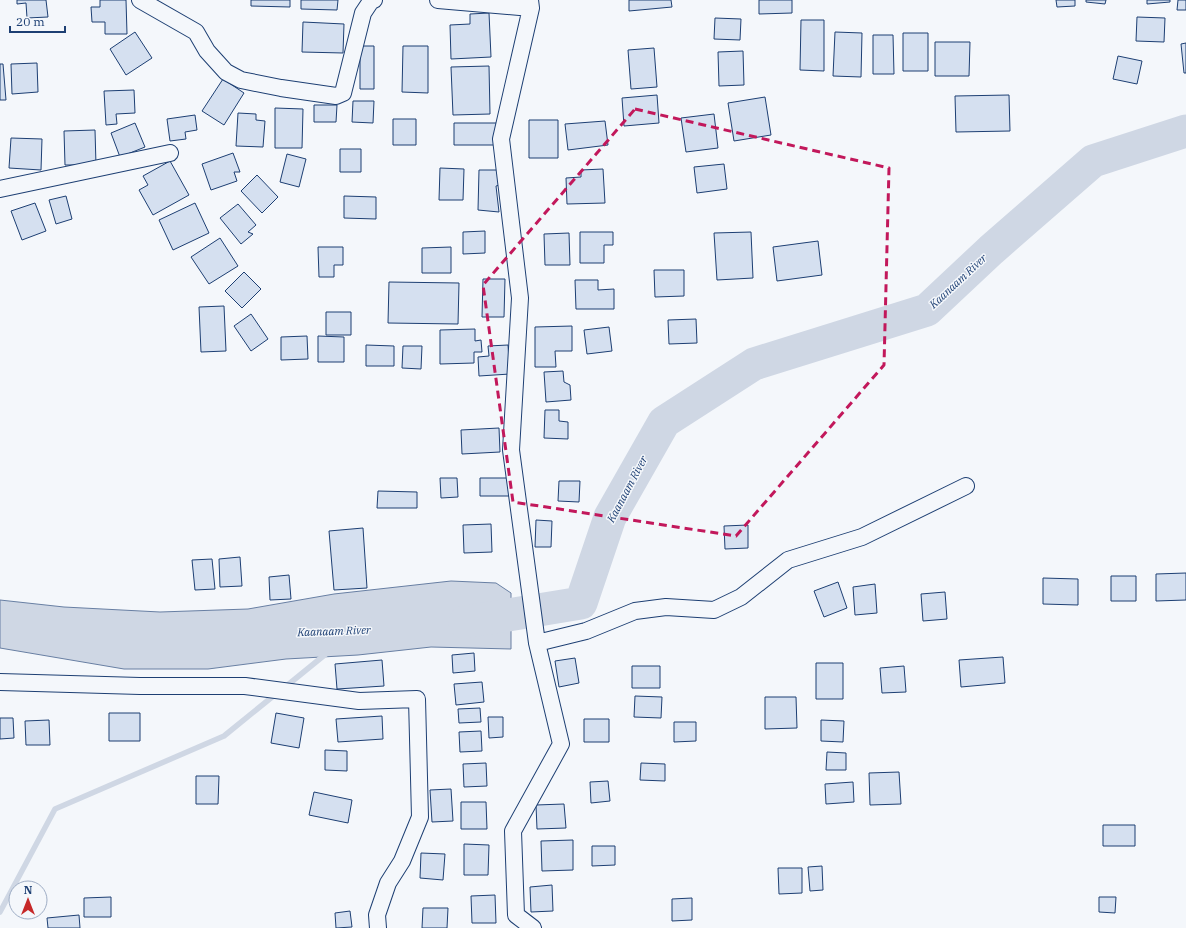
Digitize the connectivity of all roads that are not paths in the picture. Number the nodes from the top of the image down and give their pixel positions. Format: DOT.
graph roads {
  1 [pos="140,0"];
  2 [pos="374,0"];
  3 [pos="438,0"];
  4 [pos="531,4"];
  5 [pos="170,153"];
  6 [pos="0,189"];
  7 [pos="966,486"];
  8 [pos="537,643"];
  9 [pos="0,682"];
  10 [pos="378,928"];
  11 [pos="532,928"];
  1 -- 2 [label="street"];
  3 -- 4 [label="street"];
  4 -- 8 [label="street"];
  5 -- 6 [label="street"];
  7 -- 8 [label="street"];
  8 -- 11 [label="street"];
  9 -- 10 [label="street"];
}
